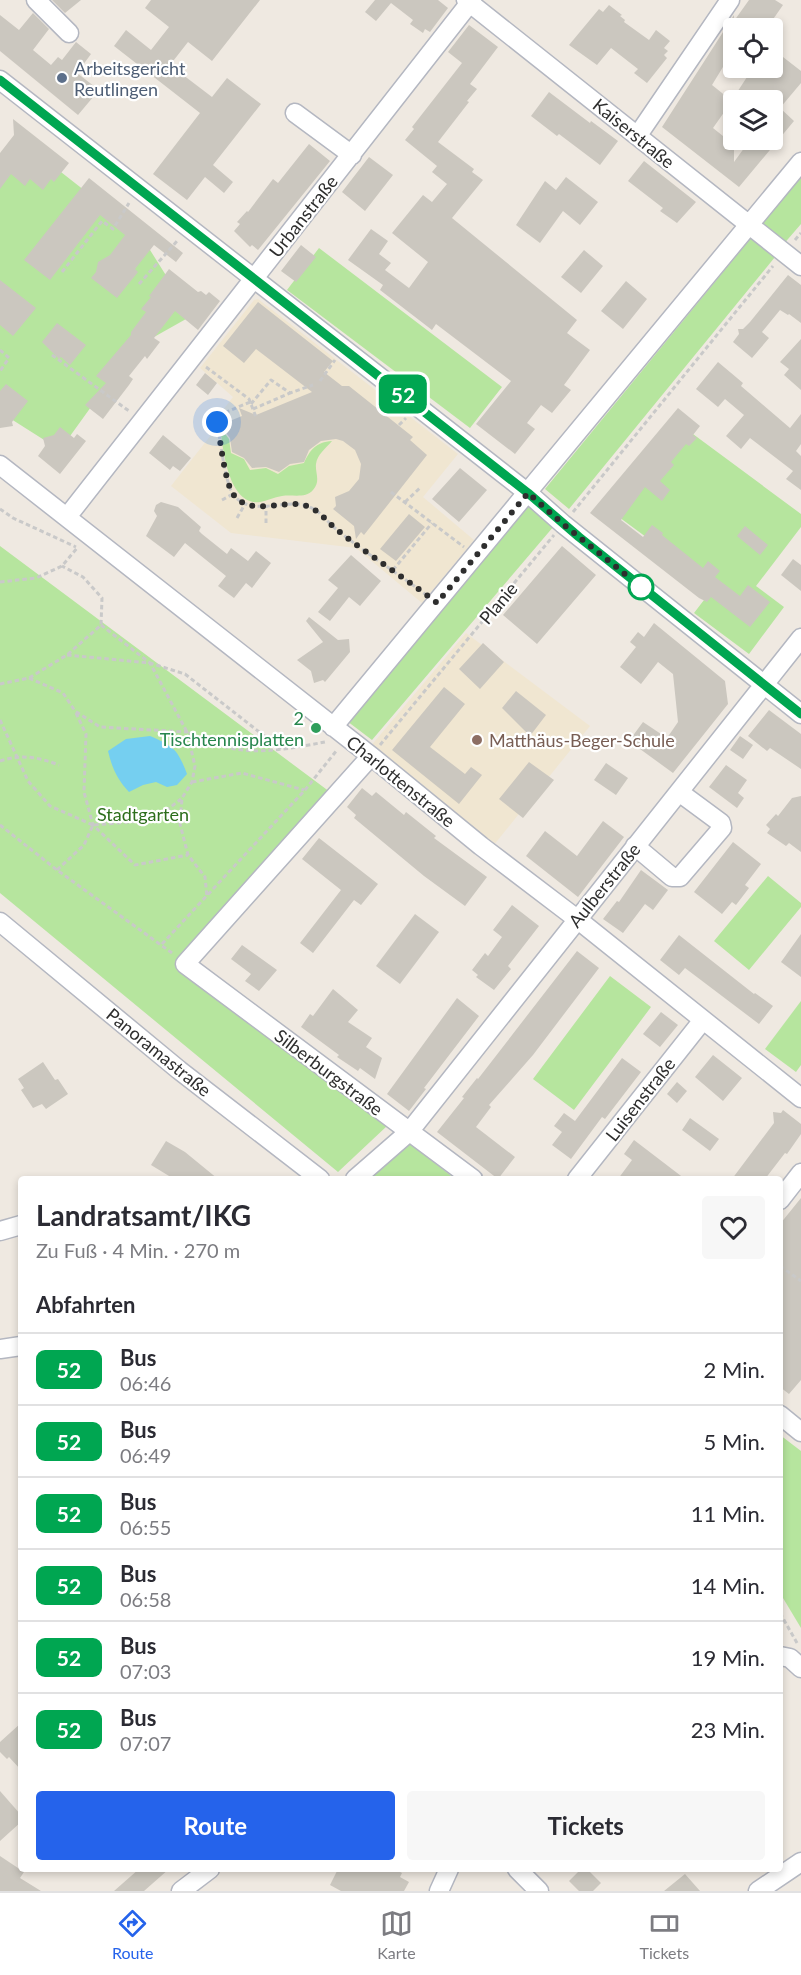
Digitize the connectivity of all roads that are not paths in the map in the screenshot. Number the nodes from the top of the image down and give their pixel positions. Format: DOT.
graph roads {
  1 [pos="36,0"];
  2 [pos="470,1"];
  3 [pos="726,1"];
  4 [pos="69,33"];
  5 [pos="3,89"];
  6 [pos="295,113"];
  7 [pos="638,135"];
  8 [pos="352,155"];
  9 [pos="801,162"];
  10 [pos="748,225"];
  11 [pos="801,266"];
  12 [pos="254,279"];
  13 [pos="0,465"];
  14 [pos="528,493"];
  15 [pos="67,517"];
  16 [pos="801,638"];
  17 [pos="763,686"];
  18 [pos="801,714"];
  19 [pos="340,732"];
  20 [pos="371,756"];
  21 [pos="678,792"];
  22 [pos="633,848"];
  23 [pos="577,919"];
  24 [pos="0,922"];
  25 [pos="702,1020"];
  26 [pos="801,1098"];
  27 [pos="409,1132"];
  28 [pos="801,1173"];
  29 [pos="316,1176"];
  30 [pos="358,1176"];
  31 [pos="469,1176"];
  32 [pos="579,1176"];
  33 [pos="783,1196"];
  34 [pos="18,1226"];
  35 [pos="0,1231"];
  36 [pos="18,1346"];
  37 [pos="0,1349"];
  38 [pos="783,1417"];
  39 [pos="801,1432"];
  40 [pos="783,1657"];
  41 [pos="801,1668"];
  42 [pos="801,1862"];
  43 [pos="206,1872"];
  44 [pos="448,1872"];
  45 [pos="520,1872"];
  46 [pos="182,1891"];
  47 [pos="439,1891"];
  48 [pos="539,1891"];
  49 [pos="758,1891"];
  1 -- 4 [label="street"];
  2 -- 7 [label="street, Kaiserstraße"];
  2 -- 8 [label="street, Urbanstraße"];
  3 -- 7 [label="street"];
  5 -- 12 [label="street"];
  6 -- 8 [label="street"];
  7 -- 10 [label="street, Kaiserstraße"];
  8 -- 12 [label="street, Urbanstraße"];
  9 -- 10 [label="street"];
  10 -- 11 [label="street, Kaiserstraße"];
  10 -- 14 [label="street"];
  12 -- 14 [label="street"];
  12 -- 15 [label="street, Urbanstraße"];
  13 -- 15 [label="street, Charlottenstraße"];
  14 -- 17 [label="street"];
  14 -- 19 [label="street"];
  15 -- 19 [label="street, Charlottenstraße"];
  16 -- 17 [label="street, Aulberstraße"];
  17 -- 18 [label="street"];
  17 -- 21 [label="street, Aulberstraße"];
  19 -- 20 [label="street, Charlottenstraße"];
  20 -- 23 [label="street, Charlottenstraße"];
  20 -- 27 [label="street, Silberburgstraße"];
  21 -- 22 [label="street, Aulberstraße"];
  21 -- 22 [label="street"];
  22 -- 23 [label="street, Aulberstraße"];
  23 -- 25 [label="street, Charlottenstraße"];
  23 -- 27 [label="street, Aulberstraße"];
  24 -- 29 [label="street, Panoramastraße"];
  25 -- 26 [label="street, Charlottenstraße"];
  25 -- 32 [label="street, Luisenstraße"];
  27 -- 30 [label="street, Aulberstraße"];
  27 -- 31 [label="street, Silberburgstraße"];
  28 -- 33 [label="street"];
  34 -- 35 [label="street"];
  36 -- 37 [label="street"];
  38 -- 39 [label="street"];
  40 -- 41 [label="street"];
  42 -- 49 [label="street"];
  43 -- 46 [label="street"];
  44 -- 47 [label="street"];
  45 -- 48 [label="street"];
}
